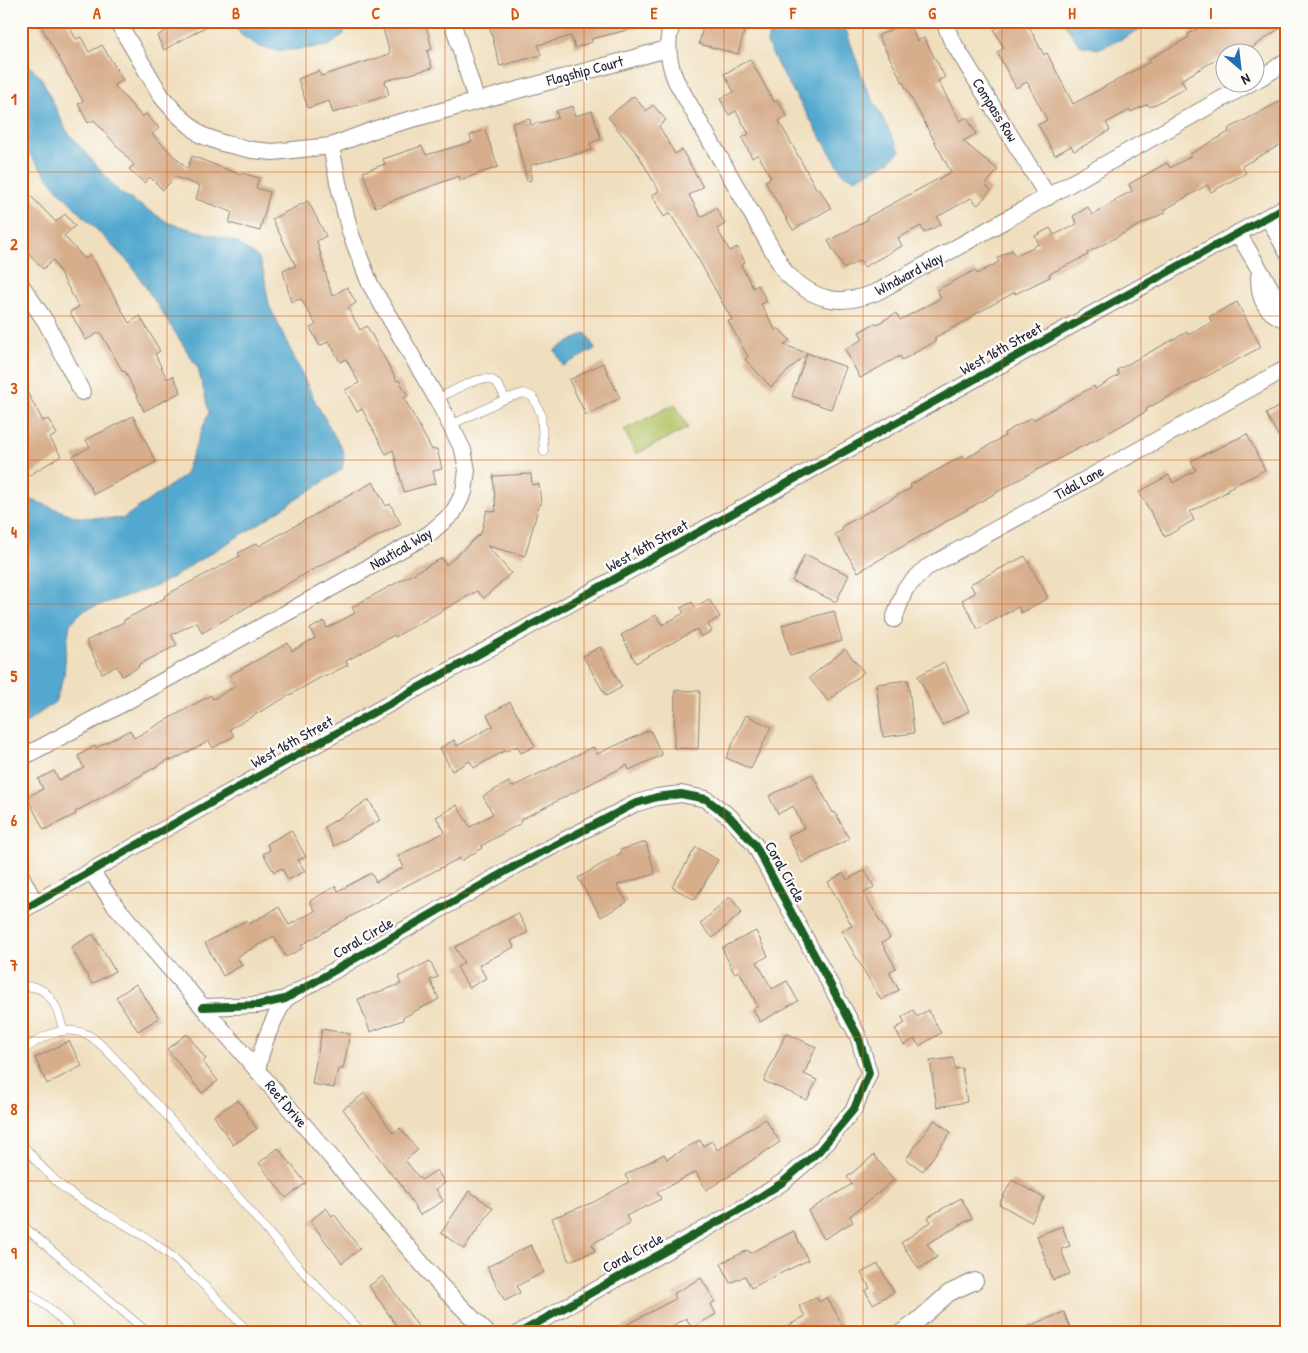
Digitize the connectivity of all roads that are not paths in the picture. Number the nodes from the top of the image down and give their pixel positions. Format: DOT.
graph roads {
  1 [pos="117,21"];
  2 [pos="452,21"];
  3 [pos="672,21"];
  4 [pos="944,21"];
  5 [pos="667,49"];
  6 [pos="1287,60"];
  7 [pos="1266,74"];
  8 [pos="1234,92"];
  9 [pos="476,100"];
  10 [pos="332,146"];
  11 [pos="1048,197"];
  12 [pos="1287,206"];
  13 [pos="1268,217"];
  14 [pos="1238,233"];
  15 [pos="1287,252"];
  16 [pos="21,285"];
  17 [pos="1287,318"];
  18 [pos="1287,368"];
  19 [pos="82,392"];
  20 [pos="505,398"];
  21 [pos="437,399"];
  22 [pos="451,425"];
  23 [pos="544,452"];
  24 [pos="894,619"];
  25 [pos="21,758"];
  26 [pos="91,871"];
  27 [pos="21,876"];
  28 [pos="28,907"];
  29 [pos="21,987"];
  30 [pos="285,999"];
  31 [pos="204,1007"];
  32 [pos="64,1030"];
  33 [pos="21,1052"];
  34 [pos="258,1070"];
  35 [pos="21,1143"];
  36 [pos="21,1224"];
  37 [pos="975,1282"];
  38 [pos="21,1287"];
  39 [pos="74,1332"];
  40 [pos="147,1332"];
  41 [pos="248,1332"];
  42 [pos="362,1332"];
  43 [pos="486,1332"];
  44 [pos="521,1332"];
  45 [pos="902,1332"];
  1 -- 10 [label="street, Flagship Court"];
  2 -- 9 [label="street"];
  3 -- 5 [label="street"];
  4 -- 11 [label="street, Compass Row"];
  5 -- 9 [label="street, Flagship Court"];
  5 -- 11 [label="street, Windward Way"];
  6 -- 7 [label="street"];
  8 -- 11 [label="street, Windward Way"];
  9 -- 10 [label="street, Flagship Court"];
  10 -- 21 [label="street, Nautical Way"];
  12 -- 13 [label="street, West 16th Street"];
  13 -- 14 [label="street, West 16th Street"];
  13 -- 15 [label="street"];
  14 -- 17 [label="street"];
  14 -- 26 [label="street, West 16th Street"];
  16 -- 19 [label="street"];
  18 -- 24 [label="street, Tidal Lane"];
  20 -- 21 [label="lane"];
  20 -- 22 [label="lane"];
  20 -- 23 [label="lane"];
  21 -- 22 [label="street, Nautical Way"];
  22 -- 25 [label="street, Nautical Way"];
  26 -- 28 [label="street, West 16th Street"];
  26 -- 31 [label="street, Reef Drive"];
  27 -- 28 [label="street"];
  29 -- 32 [label="lane"];
  30 -- 31 [label="street, Coral Circle"];
  30 -- 34 [label="street"];
  30 -- 44 [label="street, Coral Circle"];
  31 -- 34 [label="street, Reef Drive"];
  32 -- 33 [label="lane"];
  32 -- 42 [label="lane"];
  34 -- 43 [label="street, Reef Drive"];
  35 -- 41 [label="lane"];
  36 -- 40 [label="lane"];
  37 -- 45 [label="street"];
  38 -- 39 [label="lane"];
}
